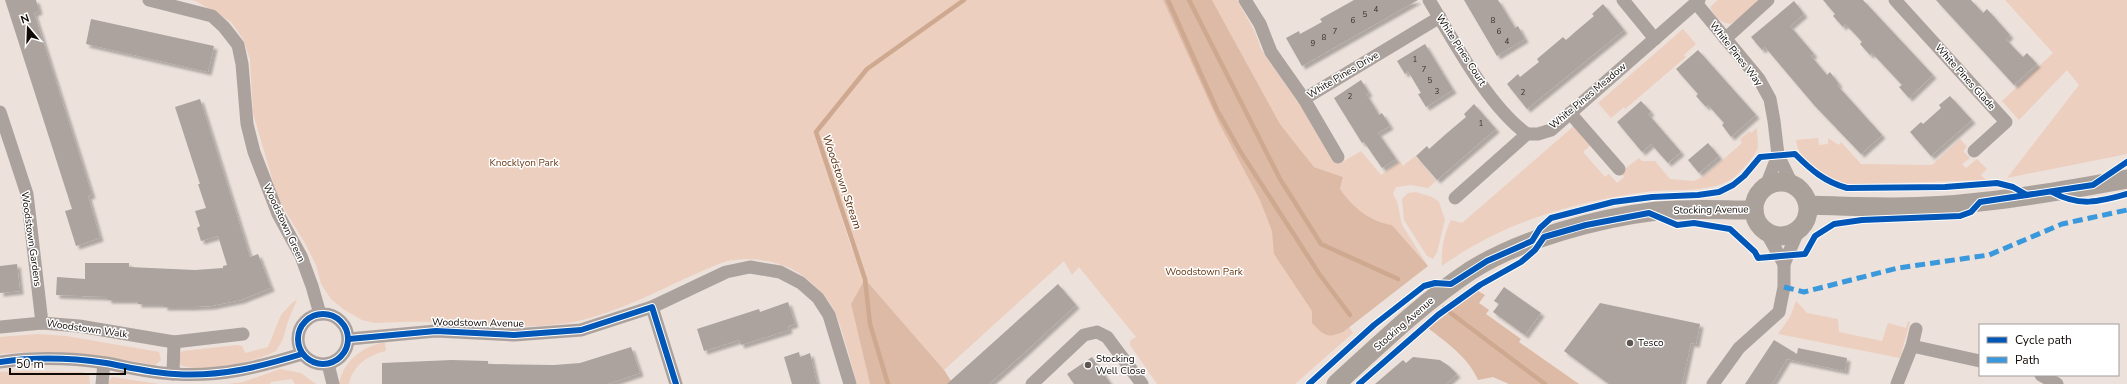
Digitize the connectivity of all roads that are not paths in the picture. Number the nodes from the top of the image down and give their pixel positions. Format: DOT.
graph roads {
  1 [pos="149,0"];
  2 [pos="1245,0"];
  3 [pos="1429,0"];
  4 [pos="1623,0"];
  5 [pos="1768,0"];
  6 [pos="1895,0"];
  7 [pos="1698,2"];
  8 [pos="1440,17"];
  9 [pos="1655,39"];
  10 [pos="1725,39"];
  11 [pos="1304,99"];
  12 [pos="0,112"];
  13 [pos="1570,113"];
  14 [pos="2,129"];
  15 [pos="1527,134"];
  16 [pos="1974,152"];
  17 [pos="1778,155"];
  18 [pos="1338,157"];
  19 [pos="1619,168"];
  20 [pos="2127,178"];
  21 [pos="1792,184"];
  22 [pos="1766,186"];
  23 [pos="1455,198"];
  24 [pos="1808,205"];
  25 [pos="1754,210"];
  26 [pos="1799,229"];
  27 [pos="1766,232"];
  28 [pos="1784,264"];
  29 [pos="652,307"];
  30 [pos="320,314"];
  31 [pos="42,323"];
  32 [pos="0,327"];
  33 [pos="1916,329"];
  34 [pos="243,334"];
  35 [pos="348,338"];
  36 [pos="174,342"];
  37 [pos="1912,346"];
  38 [pos="302,354"];
  39 [pos="1979,361"];
  40 [pos="0,362"];
  41 [pos="104,363"];
  42 [pos="328,364"];
  43 [pos="173,374"];
  44 [pos="2043,376"];
  45 [pos="102,384"];
  46 [pos="333,384"];
  47 [pos="676,384"];
  48 [pos="850,384"];
  49 [pos="1032,384"];
  50 [pos="1142,384"];
  51 [pos="1336,384"];
  52 [pos="1713,384"];
  53 [pos="1897,384"];
  54 [pos="2057,384"];
  1 -- 30 [label="street, Woodstown Green"];
  2 -- 11 [label="street, White Pines Drive"];
  3 -- 8 [label="street, White Pines Court"];
  4 -- 9 [label="street"];
  5 -- 10 [label="street"];
  6 -- 16 [label="street, White Pines Glade"];
  7 -- 9 [label="street, White Pines Meadow"];
  7 -- 10 [label="street, White Pines Way"];
  8 -- 11 [label="street, White Pines Drive"];
  8 -- 15 [label="street, White Pines Court"];
  9 -- 13 [label="street, White Pines Meadow"];
  10 -- 17 [label="street, White Pines Way"];
  11 -- 18 [label="street"];
  12 -- 14 [label="street, Woodstown Gardens"];
  13 -- 15 [label="street, White Pines Meadow"];
  13 -- 19 [label="street"];
  14 -- 31 [label="street, Woodstown Gardens"];
  15 -- 23 [label="street"];
  17 -- 21 [label="street"];
  17 -- 22 [label="street"];
  20 -- 24 [label="street"];
  21 -- 22 [label="street"];
  21 -- 24 [label="street"];
  22 -- 25 [label="street, Stocking Avenue"];
  24 -- 26 [label="street"];
  25 -- 27 [label="street, Stocking Avenue"];
  25 -- 51 [label="street, Stocking Avenue"];
  26 -- 27 [label="street"];
  26 -- 28 [label="street"];
  27 -- 28 [label="street"];
  28 -- 52 [label="street"];
  29 -- 35 [label="street, Woodstown Avenue"];
  29 -- 47 [label="street"];
  29 -- 48 [label="street, Woodstown Avenue"];
  30 -- 35 [label="street"];
  30 -- 38 [label="street"];
  31 -- 32 [label="street, Woodstown Walk"];
  31 -- 36 [label="street, Woodstown Walk"];
  33 -- 37 [label="street"];
  34 -- 36 [label="street, Woodstown Walk"];
  35 -- 42 [label="street"];
  36 -- 43 [label="street"];
  37 -- 39 [label="street"];
  37 -- 53 [label="street"];
  38 -- 42 [label="street"];
  38 -- 43 [label="street"];
  40 -- 41 [label="street"];
  41 -- 43 [label="street"];
  41 -- 45 [label="street"];
  42 -- 46 [label="street"];
  44 -- 54 [label="street"];
  49 -- 50 [label="street"];
}
